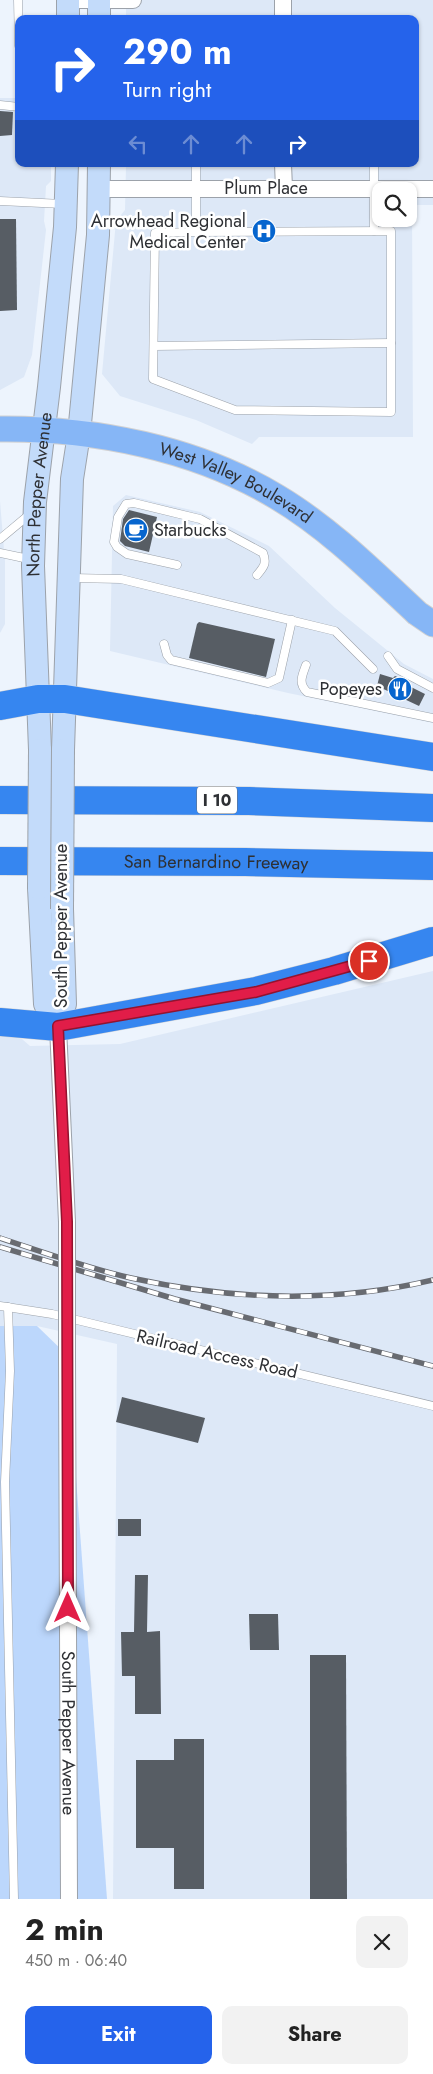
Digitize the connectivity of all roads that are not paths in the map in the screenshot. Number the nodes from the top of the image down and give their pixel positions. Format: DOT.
graph roads {
  1 [pos="18,0"];
  2 [pos="68,0"];
  3 [pos="99,0"];
  4 [pos="132,0"];
  5 [pos="283,0"];
  6 [pos="18,15"];
  7 [pos="68,15"];
  8 [pos="99,15"];
  9 [pos="283,15"];
  10 [pos="0,105"];
  11 [pos="15,106"];
  12 [pos="67,167"];
  13 [pos="99,167"];
  14 [pos="196,167"];
  15 [pos="283,167"];
  16 [pos="374,167"];
  17 [pos="374,182"];
  18 [pos="99,188"];
  19 [pos="196,188"];
  20 [pos="284,188"];
  21 [pos="372,189"];
  22 [pos="417,189"];
  23 [pos="433,189"];
  24 [pos="0,201"];
  25 [pos="66,204"];
  26 [pos="374,227"];
  27 [pos="374,231"];
  28 [pos="196,232"];
  29 [pos="391,343"];
  30 [pos="154,346"];
  31 [pos="0,429"];
  32 [pos="44,429"];
  33 [pos="79,434"];
  34 [pos="35,510"];
  35 [pos="0,539"];
  36 [pos="0,553"];
  37 [pos="177,565"];
  38 [pos="33,566"];
  39 [pos="257,576"];
  40 [pos="67,578"];
  41 [pos="292,620"];
  42 [pos="433,624"];
  43 [pos="164,644"];
  44 [pos="388,656"];
  45 [pos="306,665"];
  46 [pos="373,669"];
  47 [pos="433,688"];
  48 [pos="38,699"];
  49 [pos="65,699"];
  50 [pos="0,706"];
  51 [pos="433,718"];
  52 [pos="433,757"];
  53 [pos="0,800"];
  54 [pos="433,808"];
  55 [pos="39,826"];
  56 [pos="62,826"];
  57 [pos="0,861"];
  58 [pos="433,866"];
  59 [pos="433,941"];
  60 [pos="0,1022"];
  61 [pos="58,1026"];
  62 [pos="4,1307"];
  63 [pos="433,1406"];
  64 [pos="14,1899"];
  65 [pos="69,1899"];
  1 -- 6 [label="lane"];
  2 -- 3 [label="street"];
  2 -- 7 [label="main road"];
  3 -- 4 [label="street"];
  3 -- 8 [label="main road"];
  5 -- 9 [label="street"];
  10 -- 11 [label="lane"];
  12 -- 25 [label="main road, North Pepper Avenue"];
  13 -- 18 [label="main road, North Pepper Avenue"];
  14 -- 19 [label="lane"];
  15 -- 20 [label="street"];
  16 -- 17 [label="lane"];
  18 -- 19 [label="street, Plum Place"];
  18 -- 33 [label="main road, North Pepper Avenue"];
  19 -- 20 [label="street, Plum Place"];
  19 -- 28 [label="lane"];
  20 -- 21 [label="street, Plum Place"];
  22 -- 23 [label="street, Plum Place"];
  24 -- 25 [label="lane"];
  25 -- 32 [label="main road, North Pepper Avenue"];
  26 -- 27 [label="lane"];
  27 -- 28 [label="lane"];
  27 -- 29 [label="lane"];
  28 -- 30 [label="lane"];
  29 -- 30 [label="lane"];
  29 -- 30 [label="lane"];
  31 -- 32 [label="main road, West Valley Boulevard"];
  32 -- 33 [label="main road, West Valley Boulevard"];
  32 -- 34 [label="main road, North Pepper Avenue"];
  33 -- 40 [label="main road, North Pepper Avenue"];
  33 -- 42 [label="main road, West Valley Boulevard"];
  34 -- 35 [label="lane"];
  34 -- 38 [label="main road, North Pepper Avenue"];
  36 -- 38 [label="lane"];
  37 -- 39 [label="lane"];
  38 -- 48 [label="main road, North Pepper Avenue"];
  40 -- 41 [label="lane"];
  40 -- 49 [label="main road, North Pepper Avenue"];
  41 -- 43 [label="lane"];
  41 -- 46 [label="lane"];
  44 -- 47 [label="lane"];
  45 -- 51 [label="lane"];
  48 -- 49 [label="highway"];
  48 -- 50 [label="highway"];
  48 -- 55 [label="main road, North Pepper Avenue, bridge"];
  49 -- 52 [label="highway"];
  49 -- 56 [label="main road, North Pepper Avenue, bridge"];
  53 -- 54 [label="highway, I 10"];
  55 -- 61 [label="main road, South Pepper Avenue, bridge"];
  56 -- 61 [label="main road, South Pepper Avenue, bridge"];
  57 -- 58 [label="highway, San Bernardino Freeway"];
  59 -- 61 [label="highway"];
  60 -- 61 [label="highway"];
  61 -- 65 [label="street, South Pepper Avenue, bridge"];
  62 -- 63 [label="lane, Railroad Access Road"];
  62 -- 64 [label="lane"];
}
